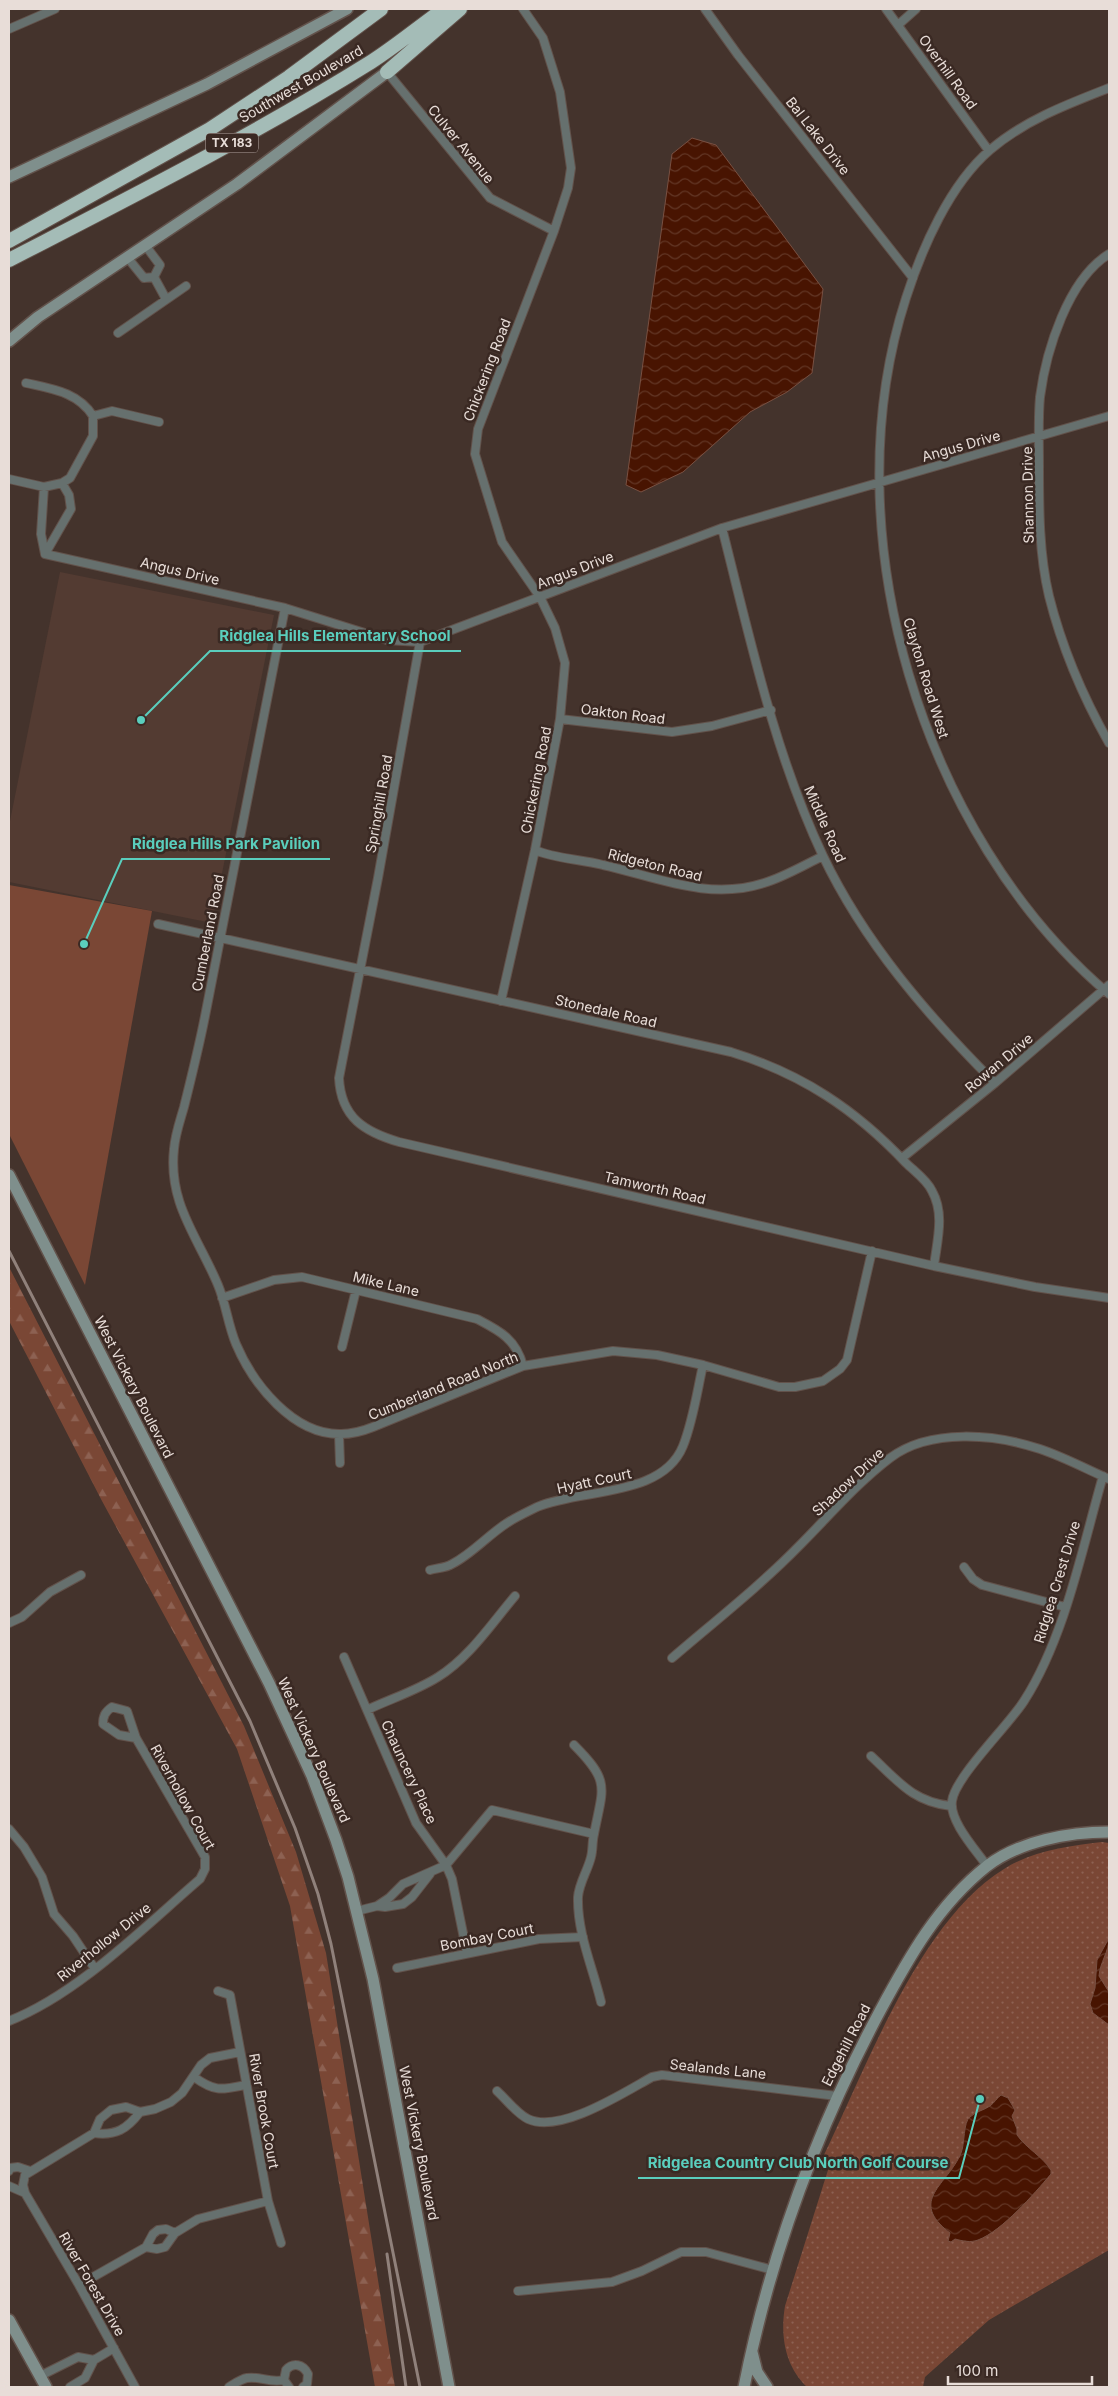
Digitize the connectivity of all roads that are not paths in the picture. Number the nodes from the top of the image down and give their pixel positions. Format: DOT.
graph roads {
  1 [pos="55,9"];
  2 [pos="347,9"];
  3 [pos="381,9"];
  4 [pos="444,9"];
  5 [pos="460,9"];
  6 [pos="523,9"];
  7 [pos="705,9"];
  8 [pos="886,9"];
  9 [pos="916,9"];
  10 [pos="898,25"];
  11 [pos="9,29"];
  12 [pos="387,72"];
  13 [pos="1109,88"];
  14 [pos="989,151"];
  15 [pos="9,176"];
  16 [pos="554,231"];
  17 [pos="9,241"];
  18 [pos="145,245"];
  19 [pos="1109,254"];
  20 [pos="127,257"];
  21 [pos="9,260"];
  22 [pos="154,276"];
  23 [pos="912,278"];
  24 [pos="186,286"];
  25 [pos="166,299"];
  26 [pos="118,333"];
  27 [pos="9,341"];
  28 [pos="26,383"];
  29 [pos="94,416"];
  30 [pos="1109,416"];
  31 [pos="159,422"];
  32 [pos="1039,436"];
  33 [pos="9,479"];
  34 [pos="62,483"];
  35 [pos="879,483"];
  36 [pos="44,488"];
  37 [pos="722,528"];
  38 [pos="45,554"];
  39 [pos="540,597"];
  40 [pos="285,608"];
  41 [pos="420,642"];
  42 [pos="771,710"];
  43 [pos="560,719"];
  44 [pos="1109,743"];
  45 [pos="535,850"];
  46 [pos="823,856"];
  47 [pos="158,924"];
  48 [pos="220,938"];
  49 [pos="360,969"];
  50 [pos="1108,990"];
  51 [pos="501,1000"];
  52 [pos="995,1083"];
  53 [pos="902,1158"];
  54 [pos="9,1175"];
  55 [pos="179,1203"];
  56 [pos="872,1252"];
  57 [pos="934,1266"];
  58 [pos="356,1290"];
  59 [pos="222,1298"];
  60 [pos="1109,1298"];
  61 [pos="342,1347"];
  62 [pos="703,1365"];
  63 [pos="523,1366"];
  64 [pos="339,1434"];
  65 [pos="340,1463"];
  66 [pos="1106,1478"];
  67 [pos="964,1567"];
  68 [pos="430,1570"];
  69 [pos="81,1575"];
  70 [pos="515,1596"];
  71 [pos="1065,1607"];
  72 [pos="9,1623"];
  73 [pos="344,1656"];
  74 [pos="672,1658"];
  75 [pos="367,1710"];
  76 [pos="136,1738"];
  77 [pos="574,1745"];
  78 [pos="871,1756"];
  79 [pos="951,1806"];
  80 [pos="9,1829"];
  81 [pos="1109,1832"];
  82 [pos="594,1834"];
  83 [pos="446,1865"];
  84 [pos="988,1866"];
  85 [pos="205,1869"];
  86 [pos="430,1873"];
  87 [pos="377,1906"];
  88 [pos="357,1911"];
  89 [pos="583,1937"];
  90 [pos="466,1953"];
  91 [pos="95,1968"];
  92 [pos="397,1968"];
  93 [pos="218,1991"];
  94 [pos="602,2002"];
  95 [pos="9,2021"];
  96 [pos="240,2052"];
  97 [pos="194,2076"];
  98 [pos="246,2086"];
  99 [pos="497,2091"];
  100 [pos="837,2096"];
  101 [pos="140,2112"];
  102 [pos="94,2133"];
  103 [pos="9,2171"];
  104 [pos="30,2171"];
  105 [pos="9,2186"];
  106 [pos="25,2193"];
  107 [pos="268,2201"];
  108 [pos="175,2232"];
  109 [pos="281,2243"];
  110 [pos="146,2247"];
  111 [pos="773,2270"];
  112 [pos="79,2285"];
  113 [pos="518,2291"];
  114 [pos="9,2320"];
  115 [pos="114,2348"];
  116 [pos="751,2349"];
  117 [pos="94,2360"];
  118 [pos="40,2376"];
  119 [pos="284,2380"];
  120 [pos="270,2385"];
  121 [pos="46,2387"];
  122 [pos="70,2387"];
  123 [pos="135,2387"];
  124 [pos="229,2387"];
  125 [pos="289,2387"];
  126 [pos="303,2387"];
  127 [pos="449,2387"];
  128 [pos="744,2387"];
  129 [pos="767,2387"];
  1 -- 11 [label="street"];
  2 -- 15 [label="main road"];
  3 -- 17 [label="highway, Southwest Boulevard / TX 183"];
  4 -- 21 [label="highway, Southwest Boulevard / TX 183"];
  5 -- 12 [label="highway"];
  6 -- 16 [label="street, Chickering Road"];
  7 -- 23 [label="street, Bal Lake Drive"];
  8 -- 10 [label="street, Overhill Road"];
  9 -- 10 [label="street"];
  10 -- 14 [label="street, Overhill Road"];
  12 -- 16 [label="street, Culver Avenue"];
  12 -- 18 [label="main road"];
  13 -- 14 [label="street, Clayton Road West"];
  14 -- 23 [label="street, Clayton Road West"];
  16 -- 39 [label="street, Chickering Road"];
  18 -- 20 [label="main road"];
  18 -- 22 [label="street"];
  19 -- 32 [label="street, Shannon Drive"];
  20 -- 22 [label="street"];
  20 -- 27 [label="main road"];
  22 -- 25 [label="street"];
  23 -- 35 [label="street, Clayton Road West"];
  24 -- 25 [label="street"];
  25 -- 26 [label="street"];
  28 -- 29 [label="street"];
  29 -- 31 [label="street"];
  29 -- 34 [label="street"];
  30 -- 32 [label="street, Angus Drive"];
  32 -- 35 [label="street, Angus Drive"];
  32 -- 44 [label="street, Shannon Drive"];
  33 -- 36 [label="street"];
  34 -- 36 [label="street"];
  34 -- 38 [label="street"];
  35 -- 37 [label="street, Angus Drive"];
  35 -- 50 [label="street, Clayton Road West"];
  36 -- 38 [label="street"];
  37 -- 39 [label="street, Angus Drive"];
  37 -- 42 [label="street, Middle Road"];
  38 -- 40 [label="street, Angus Drive"];
  39 -- 41 [label="street, Angus Drive"];
  39 -- 43 [label="street, Chickering Road"];
  40 -- 41 [label="street, Angus Drive"];
  40 -- 48 [label="street, Cumberland Road"];
  41 -- 49 [label="street, Springhill Road"];
  42 -- 43 [label="street, Oakton Road"];
  42 -- 46 [label="street, Middle Road"];
  43 -- 45 [label="street, Chickering Road"];
  45 -- 46 [label="street, Ridgeton Road"];
  45 -- 51 [label="street, Chickering Road"];
  46 -- 52 [label="street, Middle Road"];
  47 -- 48 [label="street, Stonedale Road"];
  48 -- 49 [label="street, Stonedale Road"];
  48 -- 55 [label="street, Cumberland Road"];
  49 -- 51 [label="street, Stonedale Road"];
  49 -- 56 [label="street, Tamworth Road"];
  50 -- 52 [label="street, Rowan Drive"];
  51 -- 53 [label="street, Stonedale Road"];
  52 -- 53 [label="street, Rowan Drive"];
  53 -- 57 [label="street, Stonedale Road"];
  54 -- 88 [label="main road, West Vickery Boulevard"];
  55 -- 59 [label="street, Cumberland Road North"];
  56 -- 57 [label="street, Tamworth Road"];
  56 -- 62 [label="street, Cumberland Road North"];
  57 -- 60 [label="street, Tamworth Road"];
  58 -- 59 [label="street, Mike Lane"];
  58 -- 61 [label="street"];
  58 -- 63 [label="street, Mike Lane"];
  59 -- 64 [label="street, Cumberland Road North"];
  62 -- 63 [label="street, Cumberland Road North"];
  62 -- 68 [label="street, Hyatt Court"];
  63 -- 64 [label="street, Cumberland Road North"];
  64 -- 65 [label="street"];
  66 -- 71 [label="street, Ridglea Crest Drive"];
  66 -- 74 [label="street, Shadow Drive"];
  67 -- 71 [label="street"];
  69 -- 72 [label="street"];
  70 -- 75 [label="street"];
  71 -- 79 [label="street, Ridglea Crest Drive"];
  73 -- 75 [label="street, Chauncery Place"];
  75 -- 83 [label="street, Chauncery Place"];
  76 -- 76 [label="street, Riverhollow Court"];
  76 -- 85 [label="street, Riverhollow Court"];
  77 -- 82 [label="street"];
  78 -- 79 [label="street"];
  79 -- 84 [label="street"];
  80 -- 91 [label="street"];
  81 -- 84 [label="main road, Edgehill Road"];
  82 -- 83 [label="street"];
  82 -- 89 [label="street"];
  83 -- 86 [label="street"];
  83 -- 90 [label="street, Chauncery Place"];
  84 -- 100 [label="main road, Edgehill Road"];
  85 -- 91 [label="street, Riverhollow Drive"];
  86 -- 87 [label="street"];
  86 -- 87 [label="street"];
  87 -- 88 [label="street"];
  88 -- 127 [label="main road, West Vickery Boulevard"];
  89 -- 90 [label="street, Bombay Court"];
  89 -- 94 [label="street"];
  90 -- 92 [label="street, Bombay Court"];
  91 -- 95 [label="street, Riverhollow Drive"];
  93 -- 96 [label="street, River Brook Court"];
  96 -- 97 [label="street"];
  96 -- 98 [label="street, River Brook Court"];
  97 -- 98 [label="street"];
  97 -- 101 [label="street"];
  98 -- 107 [label="street, River Brook Court"];
  99 -- 100 [label="street, Sealands Lane"];
  100 -- 111 [label="main road, Edgehill Road"];
  101 -- 102 [label="street"];
  101 -- 102 [label="street"];
  102 -- 104 [label="street"];
  103 -- 104 [label="street"];
  104 -- 106 [label="street"];
  105 -- 106 [label="street"];
  106 -- 112 [label="street, River Forest Drive"];
  107 -- 108 [label="street"];
  107 -- 109 [label="street, River Brook Court"];
  108 -- 110 [label="street"];
  108 -- 110 [label="street"];
  110 -- 112 [label="street"];
  111 -- 113 [label="street"];
  111 -- 116 [label="main road, Edgehill Road"];
  112 -- 115 [label="street, River Forest Drive"];
  114 -- 118 [label="main road"];
  115 -- 117 [label="street"];
  115 -- 123 [label="street, River Forest Drive"];
  116 -- 128 [label="main road, Edgehill Road"];
  116 -- 129 [label="main road"];
  117 -- 118 [label="street"];
  117 -- 122 [label="street"];
  118 -- 121 [label="main road"];
  119 -- 120 [label="street"];
  119 -- 125 [label="street"];
  119 -- 126 [label="street"];
  120 -- 124 [label="street"];
}
